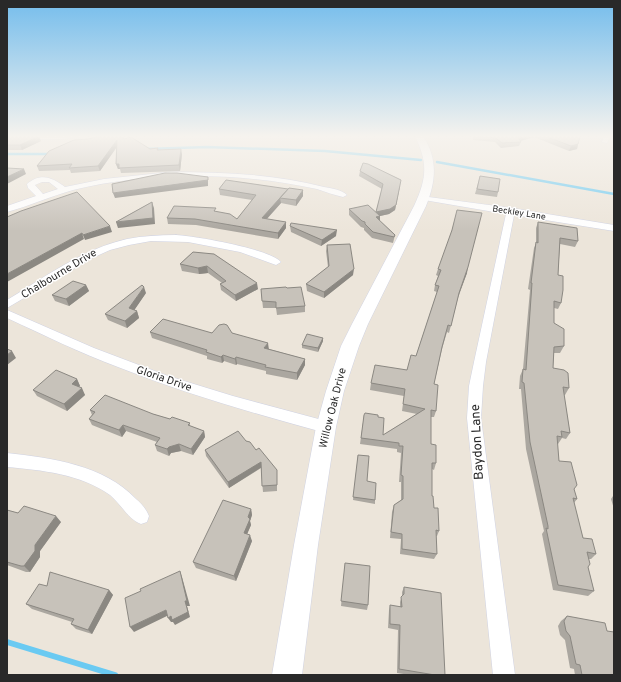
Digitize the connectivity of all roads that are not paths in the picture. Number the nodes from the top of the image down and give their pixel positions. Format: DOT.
graph roads {
  1 [pos="430,168"];
  2 [pos="64,190"];
  3 [pos="342,195"];
  4 [pos="41,196"];
  5 [pos="424,198"];
  6 [pos="7,209"];
  7 [pos="511,211"];
  8 [pos="614,228"];
  9 [pos="276,262"];
  10 [pos="7,305"];
  11 [pos="7,314"];
  12 [pos="326,427"];
  13 [pos="7,460"];
  14 [pos="141,516"];
  15 [pos="287,675"];
  16 [pos="504,675"];
  1 -- 5 [label="street, Willow Oak Drive"];
  2 -- 3 [label="street"];
  2 -- 4 [label="street"];
  2 -- 4 [label="street"];
  4 -- 6 [label="street"];
  5 -- 7 [label="street, Beckley Lane"];
  5 -- 12 [label="street, Willow Oak Drive"];
  7 -- 8 [label="street, Beckley Lane"];
  7 -- 16 [label="street, Baydon Lane"];
  9 -- 10 [label="street, Chalbourne Drive"];
  11 -- 12 [label="street, Gloria Drive"];
  12 -- 15 [label="street, Willow Oak Drive"];
  13 -- 14 [label="street"];
}
